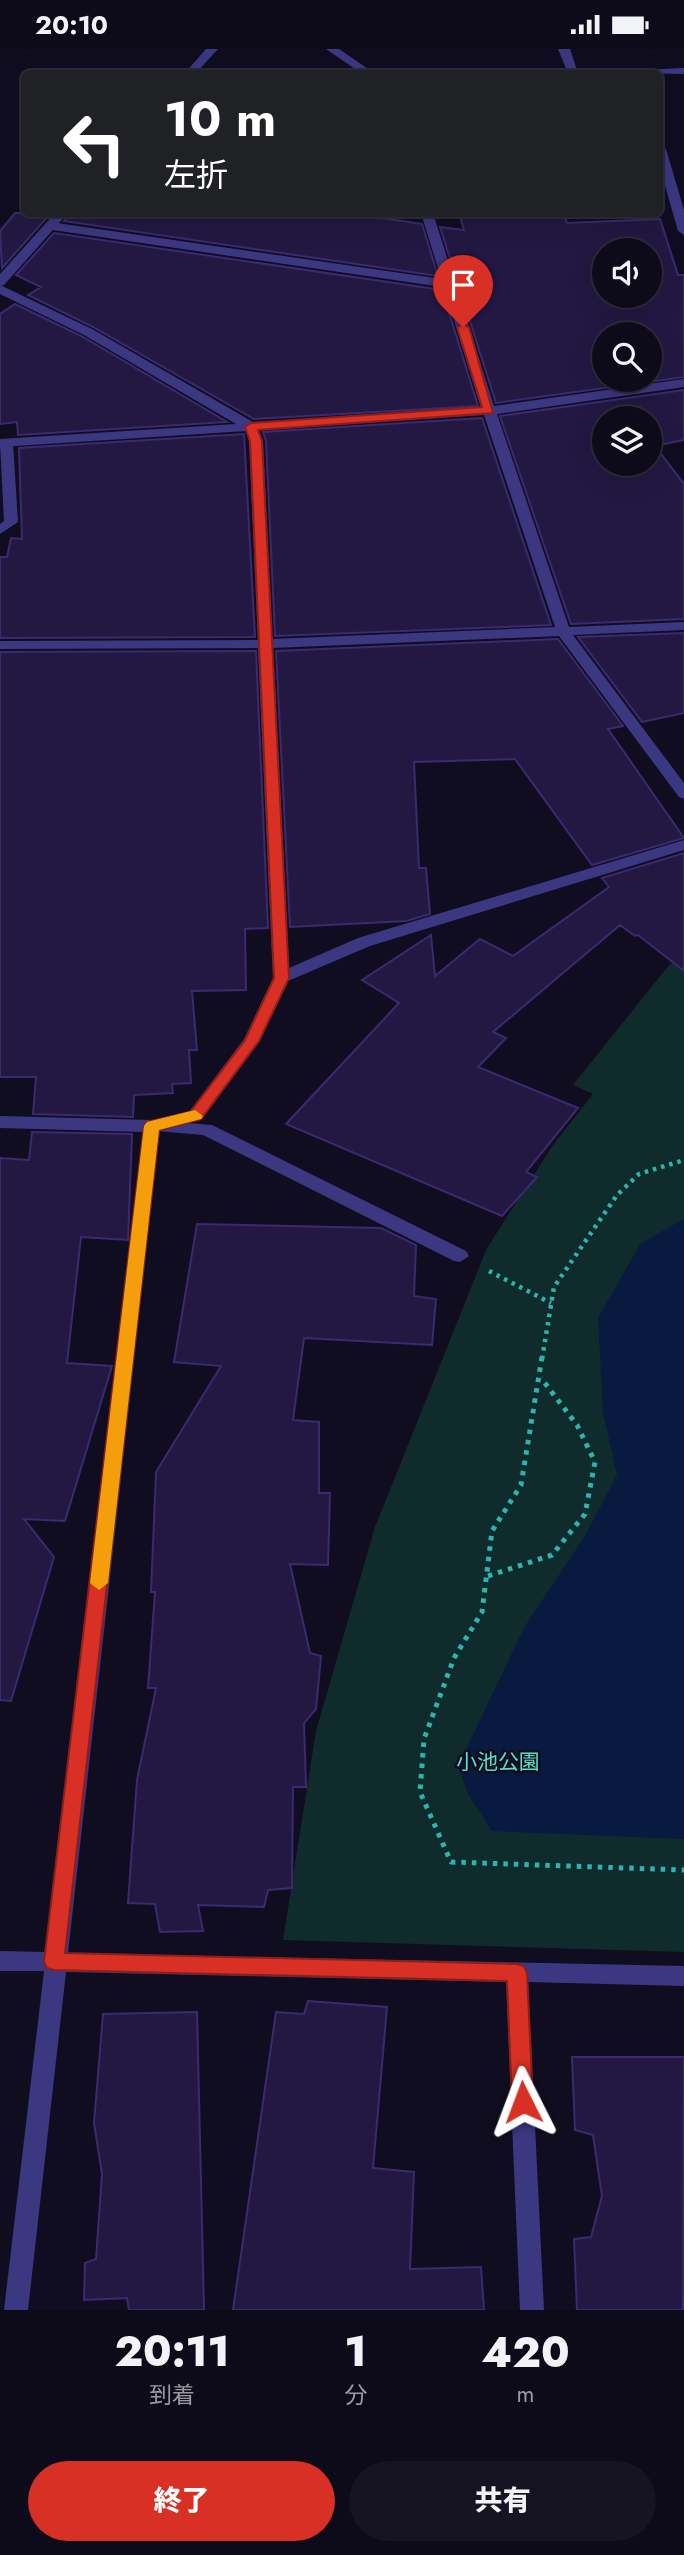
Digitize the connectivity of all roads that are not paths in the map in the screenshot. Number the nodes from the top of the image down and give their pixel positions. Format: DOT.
graph roads {
  1 [pos="212,49"];
  2 [pos="332,49"];
  3 [pos="564,49"];
  4 [pos="193,70"];
  5 [pos="364,70"];
  6 [pos="572,70"];
  7 [pos="684,71"];
  8 [pos="663,72"];
  9 [pos="663,159"];
  10 [pos="58,217"];
  11 [pos="428,217"];
  12 [pos="50,226"];
  13 [pos="684,231"];
  14 [pos="0,282"];
  15 [pos="449,284"];
  16 [pos="0,289"];
  17 [pos="684,383"];
  18 [pos="489,411"];
  19 [pos="251,427"];
  20 [pos="3,443"];
  21 [pos="0,530"];
  22 [pos="684,626"];
  23 [pos="564,633"];
  24 [pos="266,644"];
  25 [pos="0,645"];
  26 [pos="684,794"];
  27 [pos="684,845"];
  28 [pos="281,978"];
  29 [pos="0,1122"];
  30 [pos="152,1126"];
  31 [pos="460,1256"];
  32 [pos="0,1961"];
  33 [pos="54,1962"];
  34 [pos="517,1973"];
  35 [pos="684,1976"];
  36 [pos="16,2310"];
  37 [pos="532,2310"];
  1 -- 4 [label="street"];
  2 -- 5 [label="street"];
  3 -- 6 [label="street"];
  7 -- 8 [label="street"];
  9 -- 13 [label="street"];
  10 -- 12 [label="street"];
  11 -- 15 [label="street"];
  12 -- 14 [label="street"];
  12 -- 15 [label="street"];
  15 -- 18 [label="street"];
  16 -- 19 [label="street"];
  17 -- 18 [label="street"];
  18 -- 19 [label="street"];
  18 -- 23 [label="street"];
  19 -- 20 [label="street"];
  19 -- 24 [label="street"];
  20 -- 21 [label="street"];
  22 -- 23 [label="street"];
  23 -- 24 [label="street"];
  23 -- 26 [label="street"];
  24 -- 25 [label="street"];
  24 -- 28 [label="street"];
  27 -- 28 [label="street"];
  28 -- 30 [label="street"];
  29 -- 30 [label="street"];
  30 -- 31 [label="street"];
  30 -- 33 [label="street"];
  32 -- 33 [label="street"];
  33 -- 34 [label="street"];
  33 -- 36 [label="street"];
  34 -- 35 [label="street"];
  34 -- 37 [label="street"];
}
